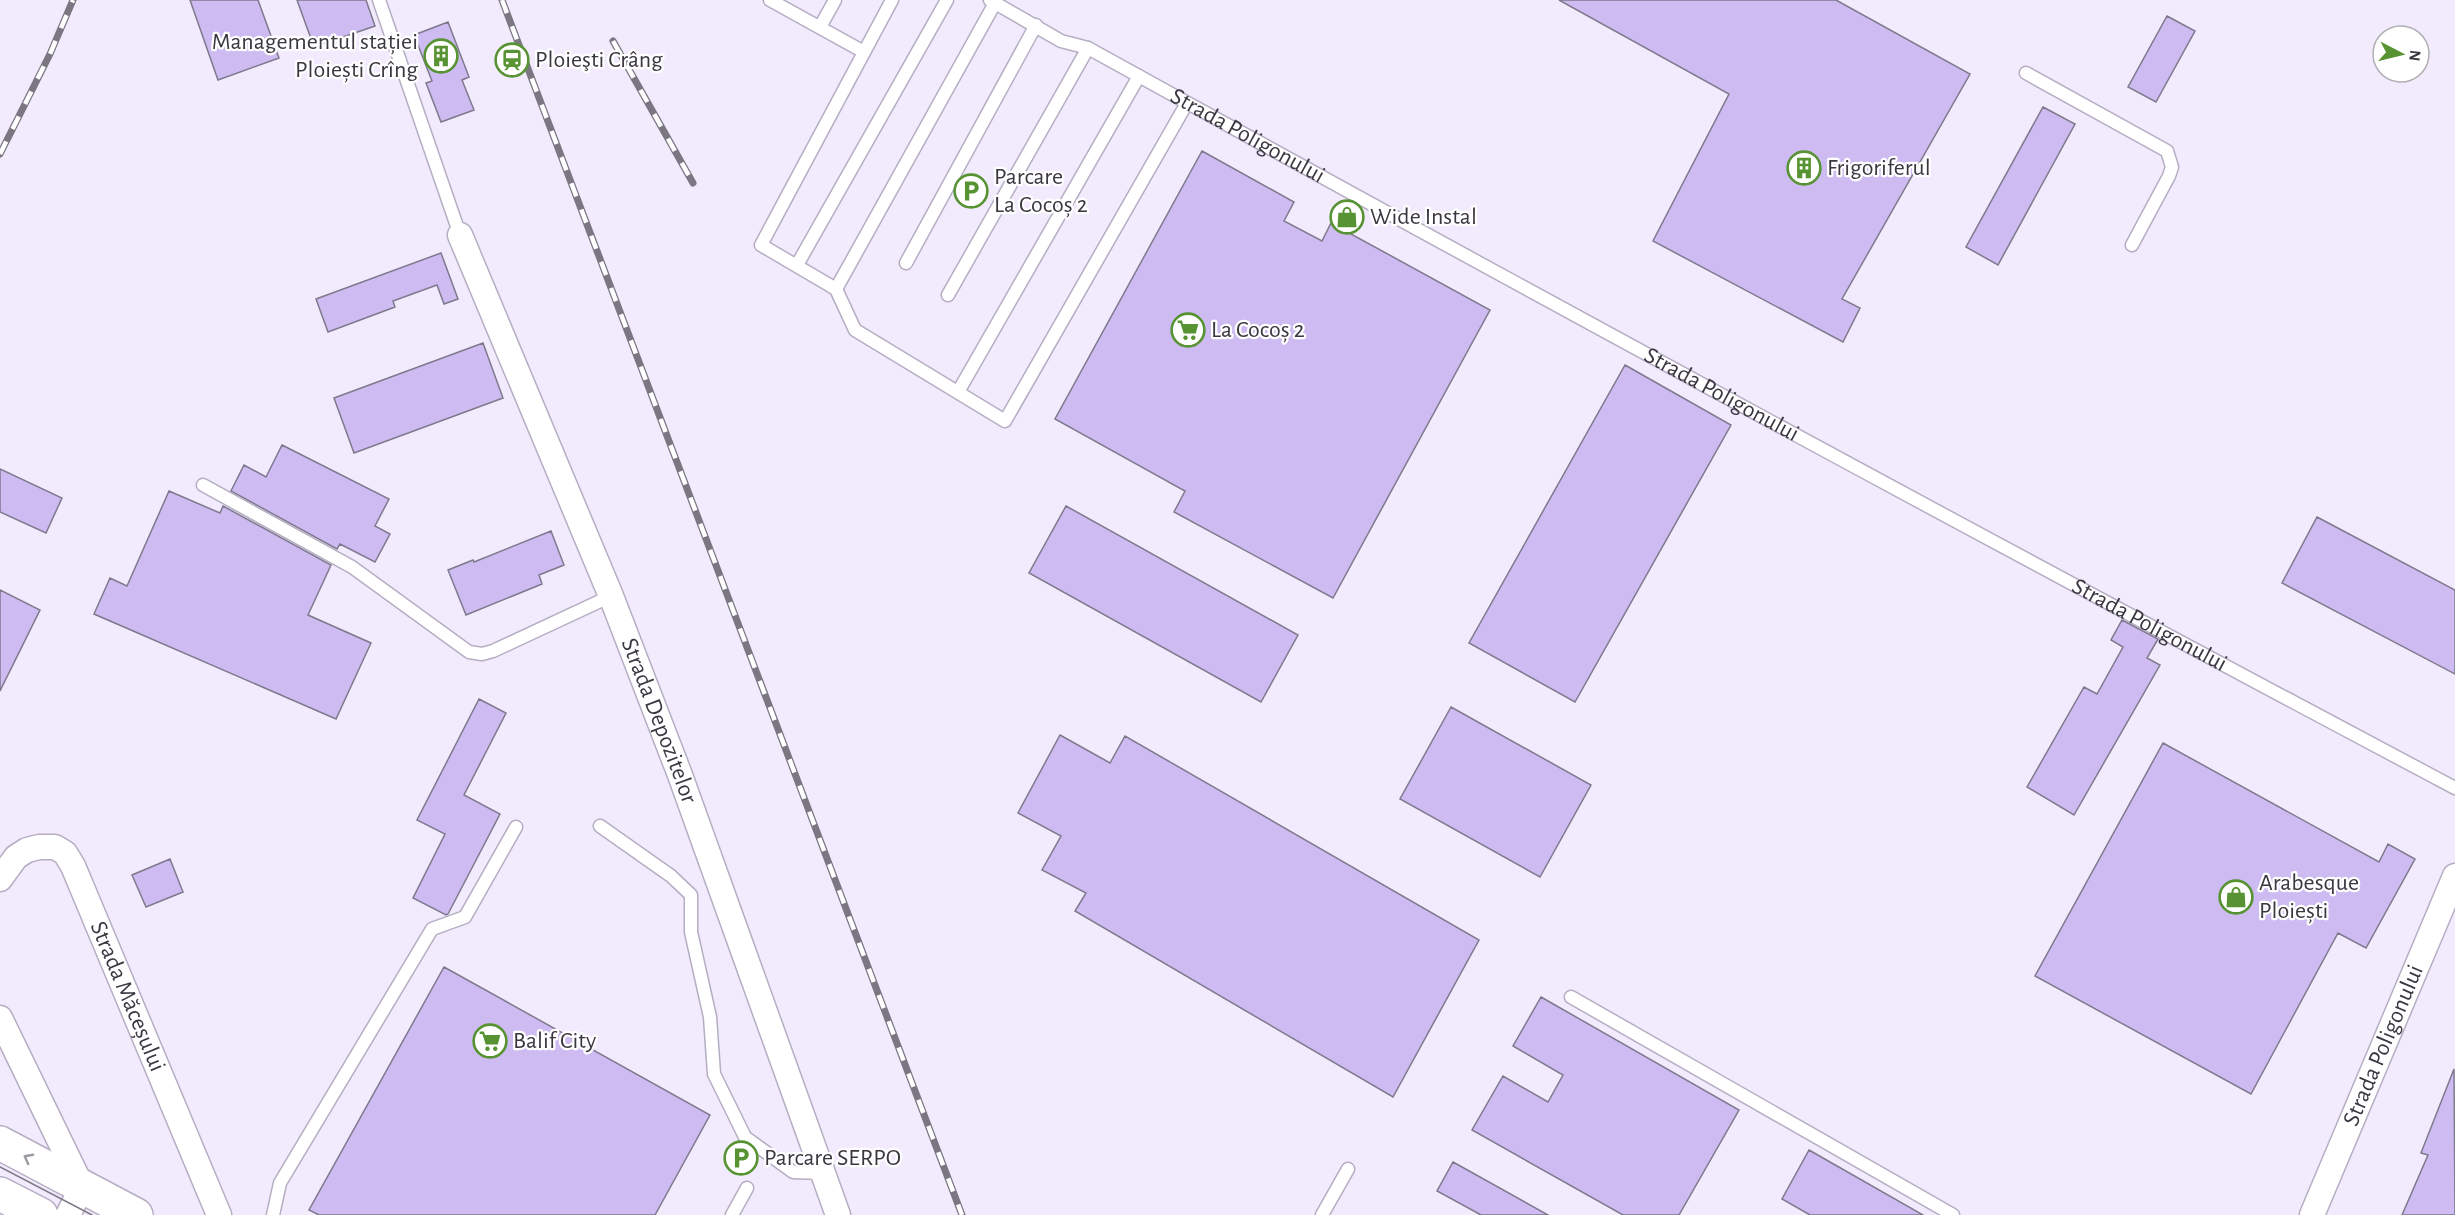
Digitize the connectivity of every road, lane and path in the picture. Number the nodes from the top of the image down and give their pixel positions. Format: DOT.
graph roads {
  1 [pos="379,0"];
  2 [pos="836,0"];
  3 [pos="892,0"];
  4 [pos="947,0"];
  5 [pos="778,2"];
  6 [pos="999,2"];
  7 [pos="1036,25"];
  8 [pos="820,27"];
  9 [pos="1088,48"];
  10 [pos="864,52"];
  11 [pos="2026,73"];
  12 [pos="1139,76"];
  13 [pos="1187,103"];
  14 [pos="460,235"];
  15 [pos="2132,245"];
  16 [pos="906,263"];
  17 [pos="797,266"];
  18 [pos="836,289"];
  19 [pos="948,296"];
  20 [pos="958,392"];
  21 [pos="203,485"];
  22 [pos="611,596"];
  23 [pos="2455,788"];
  24 [pos="600,826"];
  25 [pos="516,827"];
  26 [pos="2455,876"];
  27 [pos="0,879"];
  28 [pos="1571,997"];
  29 [pos="0,1018"];
  30 [pos="0,1143"];
  31 [pos="1348,1169"];
  32 [pos="823,1173"];
  33 [pos="747,1188"];
  34 [pos="0,1194"];
  35 [pos="75,1201"];
  36 [pos="41,1215"];
  37 [pos="136,1215"];
  38 [pos="219,1215"];
  39 [pos="273,1215"];
  40 [pos="732,1215"];
  41 [pos="838,1215"];
  42 [pos="1322,1215"];
  43 [pos="1953,1215"];
  44 [pos="2312,1215"];
  1 -- 14 [label="lane"];
  2 -- 8 [label="lane"];
  3 -- 10 [label="lane"];
  4 -- 17 [label="lane"];
  5 -- 8 [label="lane"];
  6 -- 7 [label="lane, Strada Poligonului"];
  6 -- 18 [label="lane"];
  7 -- 9 [label="lane, Strada Poligonului"];
  7 -- 16 [label="lane"];
  8 -- 10 [label="lane"];
  9 -- 12 [label="lane, Strada Poligonului"];
  9 -- 19 [label="lane"];
  10 -- 17 [label="lane"];
  11 -- 15 [label="lane"];
  12 -- 13 [label="lane, Strada Poligonului"];
  12 -- 20 [label="lane"];
  13 -- 20 [label="lane"];
  13 -- 23 [label="lane, Strada Poligonului"];
  14 -- 22 [label="street, Strada Depozitelor"];
  17 -- 18 [label="lane"];
  18 -- 20 [label="lane"];
  21 -- 22 [label="lane"];
  22 -- 32 [label="street, Strada Depozitelor"];
  24 -- 32 [label="lane"];
  25 -- 39 [label="lane"];
  26 -- 44 [label="street, Strada Poligonului"];
  27 -- 38 [label="street, Strada Măceșului"];
  28 -- 43 [label="lane"];
  29 -- 35 [label="street"];
  35 -- 30 [label="main road, one-way"];
  31 -- 42 [label="lane"];
  32 -- 41 [label="street, Strada Depozitelor"];
  33 -- 40 [label="lane"];
  34 -- 36 [label="main road"];
  35 -- 37 [label="main road"];
}
